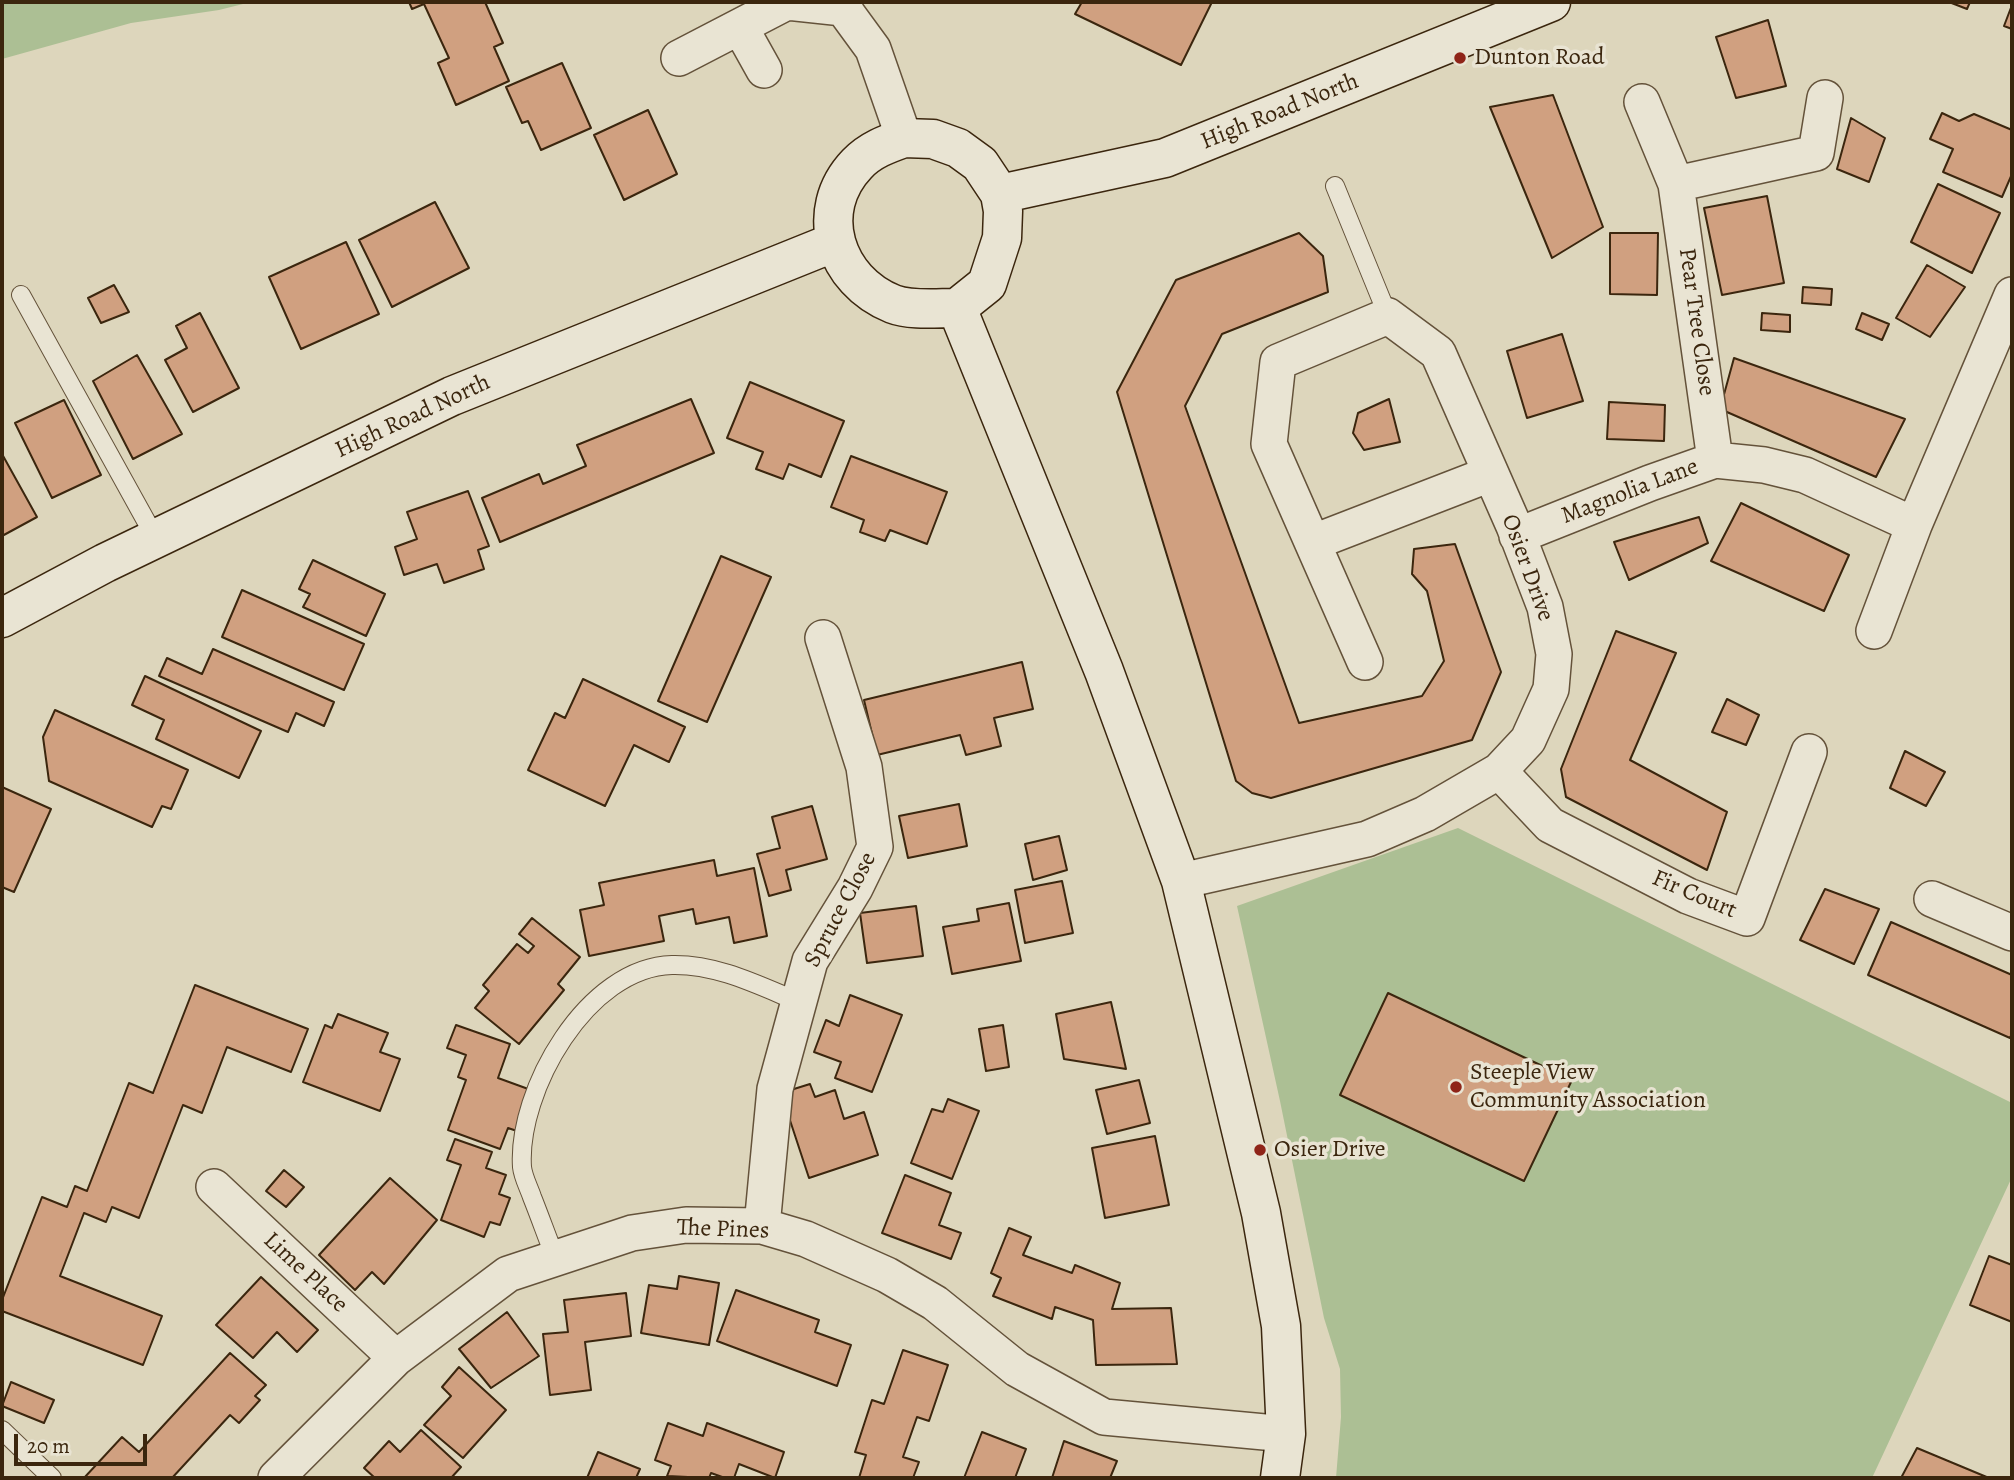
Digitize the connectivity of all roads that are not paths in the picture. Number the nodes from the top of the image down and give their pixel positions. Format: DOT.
graph roads {
  1 [pos="1551,2"];
  2 [pos="844,5"];
  3 [pos="740,27"];
  4 [pos="679,58"];
  5 [pos="764,70"];
  6 [pos="1825,98"];
  7 [pos="1642,102"];
  8 [pos="904,138"];
  9 [pos="1676,184"];
  10 [pos="1335,186"];
  11 [pos="1000,194"];
  12 [pos="835,242"];
  13 [pos="21,295"];
  14 [pos="2012,295"];
  15 [pos="957,308"];
  16 [pos="1388,316"];
  17 [pos="1715,460"];
  18 [pos="1490,474"];
  19 [pos="1914,525"];
  20 [pos="1517,536"];
  21 [pos="156,539"];
  22 [pos="1314,541"];
  23 [pos="2,618"];
  24 [pos="1874,631"];
  25 [pos="823,638"];
  26 [pos="1365,662"];
  27 [pos="1809,752"];
  28 [pos="1499,771"];
  29 [pos="1181,881"];
  30 [pos="1932,899"];
  31 [pos="2012,933"];
  32 [pos="799,1002"];
  33 [pos="214,1187"];
  34 [pos="762,1226"];
  35 [pos="555,1257"];
  36 [pos="396,1358"];
  37 [pos="2,1430"];
  38 [pos="1286,1434"];
  39 [pos="52,1478"];
  40 [pos="276,1478"];
  41 [pos="1280,1478"];
  1 -- 11 [label="street, High Road North"];
  2 -- 3 [label="street"];
  2 -- 8 [label="street"];
  3 -- 4 [label="street"];
  3 -- 5 [label="street"];
  6 -- 9 [label="street"];
  7 -- 9 [label="street, Pear Tree Close"];
  8 -- 11 [label="street"];
  8 -- 12 [label="street"];
  9 -- 17 [label="street, Pear Tree Close"];
  10 -- 16 [label="lane"];
  11 -- 15 [label="street"];
  12 -- 15 [label="street"];
  12 -- 21 [label="street, High Road North"];
  13 -- 21 [label="lane"];
  14 -- 19 [label="street"];
  15 -- 29 [label="street"];
  16 -- 18 [label="street, Osier Drive"];
  16 -- 22 [label="street"];
  17 -- 19 [label="street, Magnolia Lane"];
  17 -- 20 [label="street, Magnolia Lane"];
  18 -- 20 [label="street, Osier Drive"];
  18 -- 22 [label="street"];
  19 -- 24 [label="street"];
  20 -- 28 [label="street, Osier Drive"];
  21 -- 23 [label="street, High Road North"];
  22 -- 26 [label="street"];
  25 -- 32 [label="street, Spruce Close"];
  27 -- 28 [label="street, Fir Court"];
  28 -- 29 [label="street, Osier Drive"];
  29 -- 38 [label="street"];
  30 -- 31 [label="street"];
  32 -- 34 [label="street, Spruce Close"];
  32 -- 35 [label="lane"];
  33 -- 36 [label="street, Lime Place"];
  34 -- 35 [label="street, The Pines"];
  34 -- 38 [label="street, The Pines"];
  35 -- 36 [label="street, The Pines"];
  36 -- 40 [label="street, The Pines"];
  37 -- 39 [label="lane"];
  38 -- 41 [label="street"];
}
